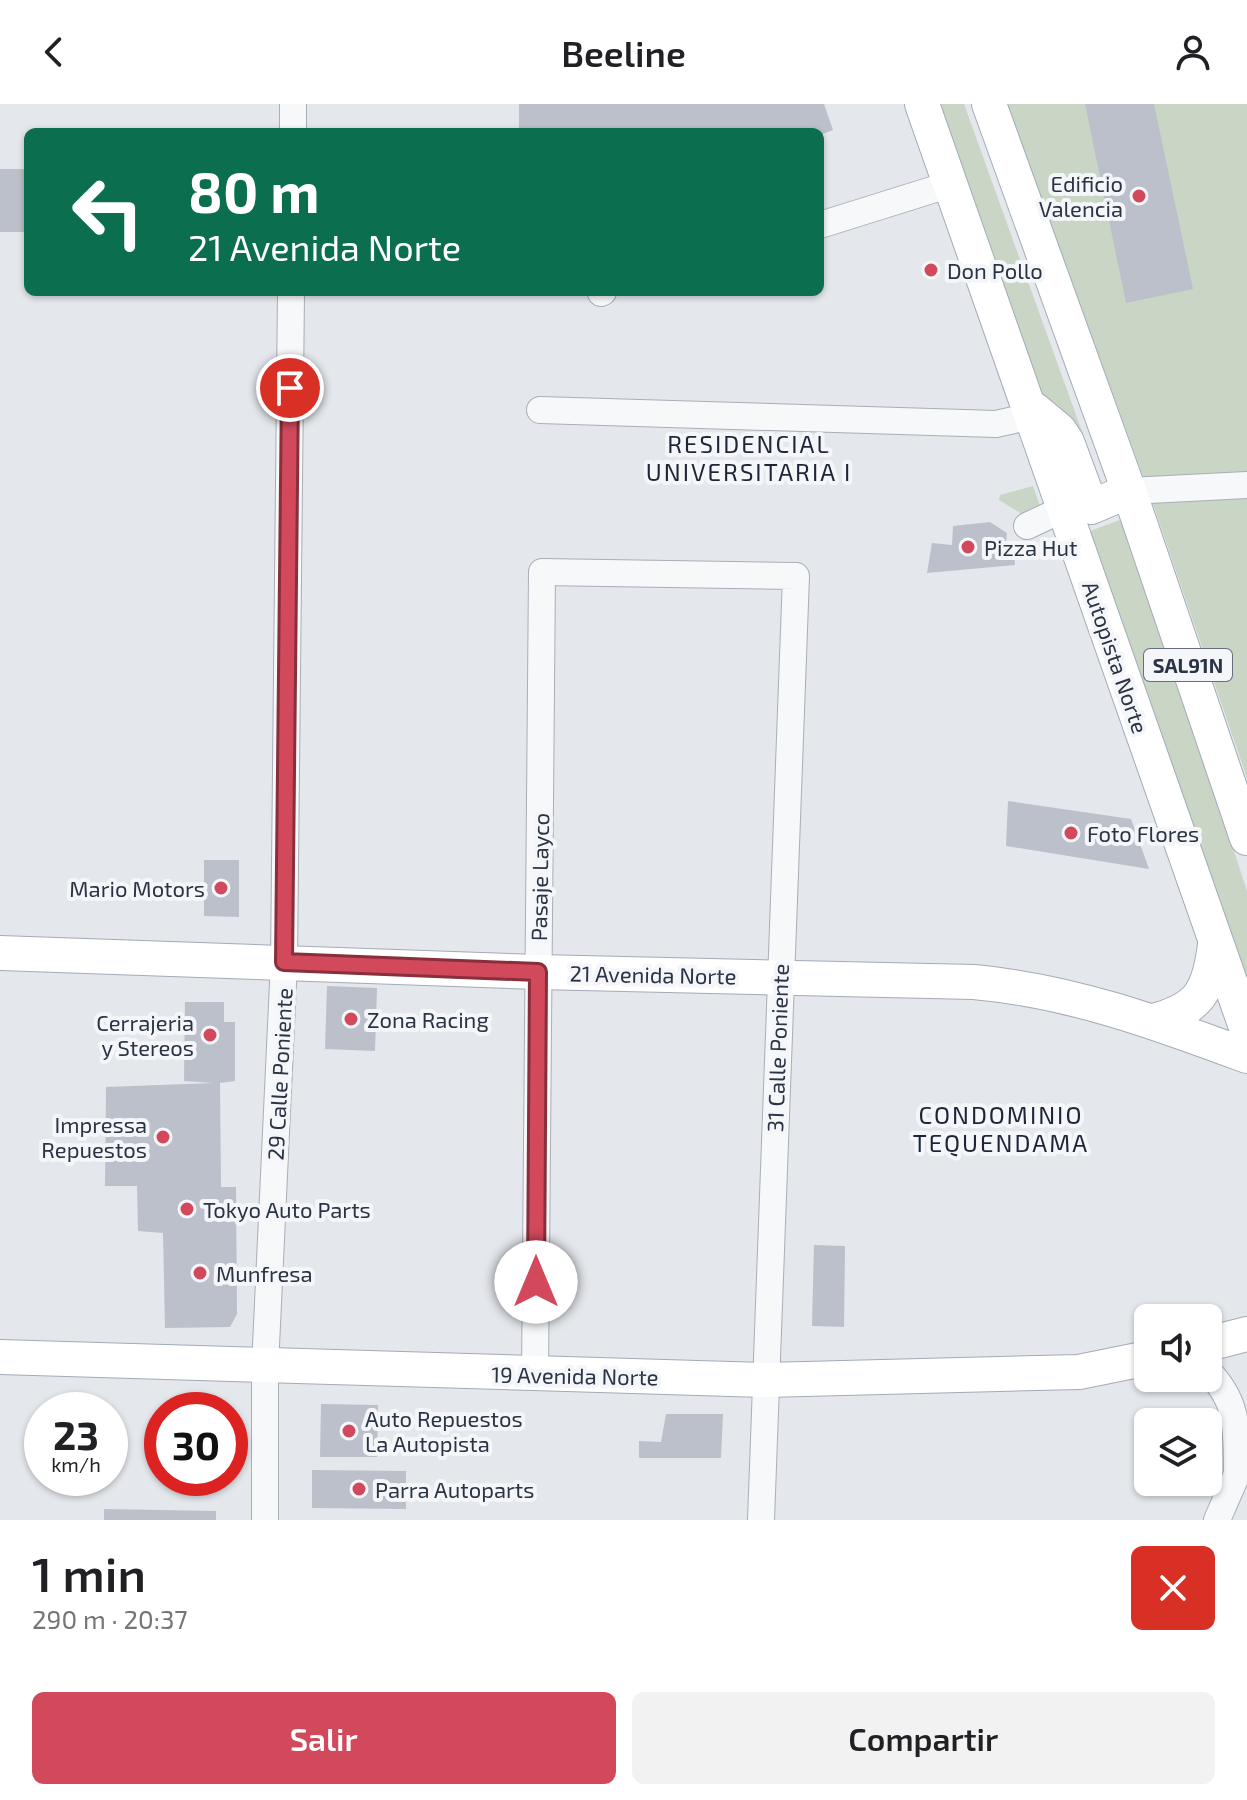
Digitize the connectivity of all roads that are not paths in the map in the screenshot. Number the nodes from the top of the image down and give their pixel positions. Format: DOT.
graph roads {
  1 [pos="293,104"];
  2 [pos="922,104"];
  3 [pos="989,104"];
  4 [pos="293,128"];
  5 [pos="951,184"];
  6 [pos="824,224"];
  7 [pos="291,296"];
  8 [pos="540,410"];
  9 [pos="1030,410"];
  10 [pos="1247,485"];
  11 [pos="1129,491"];
  12 [pos="1075,500"];
  13 [pos="1027,526"];
  14 [pos="796,576"];
  15 [pos="1247,838"];
  16 [pos="1216,944"];
  17 [pos="0,953"];
  18 [pos="284,962"];
  19 [pos="538,972"];
  20 [pos="780,977"];
  21 [pos="1153,1021"];
  22 [pos="1247,1030"];
  23 [pos="1247,1056"];
  24 [pos="1247,1334"];
  25 [pos="1222,1340"];
  26 [pos="0,1357"];
  27 [pos="1134,1361"];
  28 [pos="265,1367"];
  29 [pos="535,1374"];
  30 [pos="766,1380"];
  31 [pos="1222,1387"];
  32 [pos="1242,1462"];
  33 [pos="265,1520"];
  34 [pos="761,1520"];
  35 [pos="1217,1520"];
  1 -- 4 [label="street"];
  2 -- 5 [label="main road"];
  3 -- 11 [label="main road, SAL91N"];
  5 -- 6 [label="street"];
  5 -- 9 [label="main road"];
  7 -- 18 [label="street, 29 Calle Poniente"];
  8 -- 9 [label="street"];
  9 -- 12 [label="main road, Autopista Norte"];
  10 -- 11 [label="street"];
  11 -- 12 [label="main road"];
  11 -- 15 [label="main road, SAL91N"];
  12 -- 13 [label="street"];
  12 -- 16 [label="main road, Autopista Norte / SAL91N"];
  14 -- 19 [label="street, Pasaje Layco"];
  14 -- 20 [label="street, 31 Calle Poniente"];
  16 -- 21 [label="main road"];
  16 -- 22 [label="main road, Autopista Norte / SAL91N"];
  17 -- 18 [label="main road, 21 Avenida Norte"];
  18 -- 19 [label="main road, 21 Avenida Norte"];
  18 -- 28 [label="street, 29 Calle Poniente"];
  19 -- 20 [label="main road, 21 Avenida Norte"];
  19 -- 29 [label="street, Pasaje Layco"];
  20 -- 21 [label="main road, 21 Avenida Norte"];
  20 -- 30 [label="street, 31 Calle Poniente"];
  21 -- 23 [label="main road, 21 Avenida Norte"];
  24 -- 25 [label="main road"];
  26 -- 28 [label="main road, 19 Avenida Norte"];
  27 -- 30 [label="main road, 19 Avenida Norte"];
  28 -- 29 [label="main road, 19 Avenida Norte"];
  28 -- 33 [label="street, 29 Calle Poniente"];
  29 -- 30 [label="main road, 19 Avenida Norte"];
  30 -- 34 [label="street, 31 Calle Poniente"];
  31 -- 32 [label="street"];
  32 -- 35 [label="street"];
}
